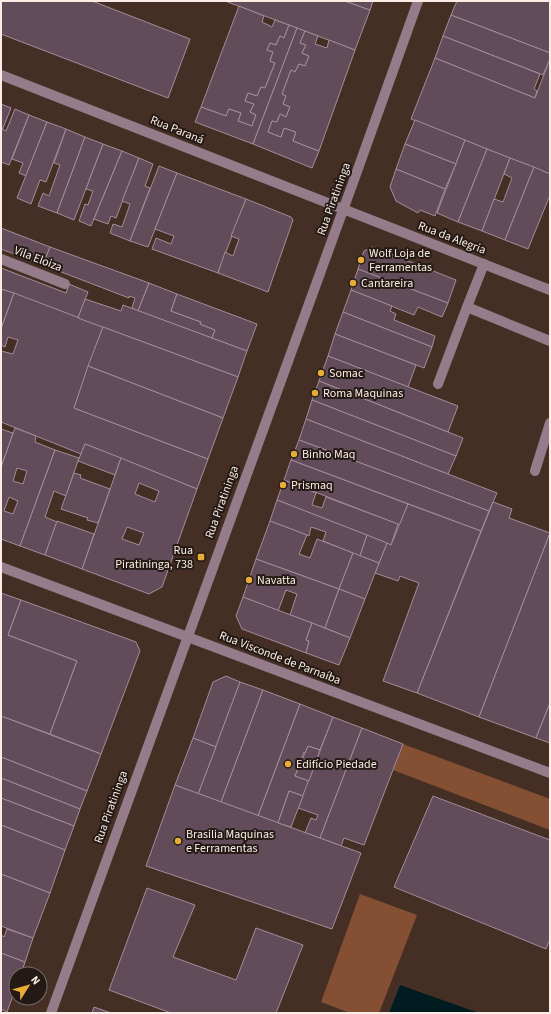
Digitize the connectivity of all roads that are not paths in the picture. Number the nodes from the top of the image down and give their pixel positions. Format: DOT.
graph roads {
  1 [pos="418,1"];
  2 [pos="1,75"];
  3 [pos="344,210"];
  4 [pos="1,259"];
  5 [pos="484,264"];
  6 [pos="65,284"];
  7 [pos="550,290"];
  8 [pos="467,307"];
  9 [pos="550,341"];
  10 [pos="438,384"];
  11 [pos="550,423"];
  12 [pos="535,470"];
  13 [pos="1,567"];
  14 [pos="187,636"];
  15 [pos="550,773"];
  16 [pos="51,1013"];
  1 -- 3 [label="street, Rua Piratininga"];
  2 -- 3 [label="street, Rua Paraná"];
  3 -- 5 [label="street, Rua da Alegria"];
  3 -- 14 [label="street, Rua Piratininga"];
  4 -- 6 [label="street, Vila Eloiza"];
  5 -- 7 [label="street, Rua da Alegria"];
  5 -- 8 [label="street"];
  8 -- 9 [label="street"];
  8 -- 10 [label="street"];
  11 -- 12 [label="street"];
  13 -- 14 [label="street, Rua Visconde de Parnaíba"];
  14 -- 15 [label="street, Rua Visconde de Parnaíba"];
  14 -- 16 [label="street, Rua Piratininga"];
}
